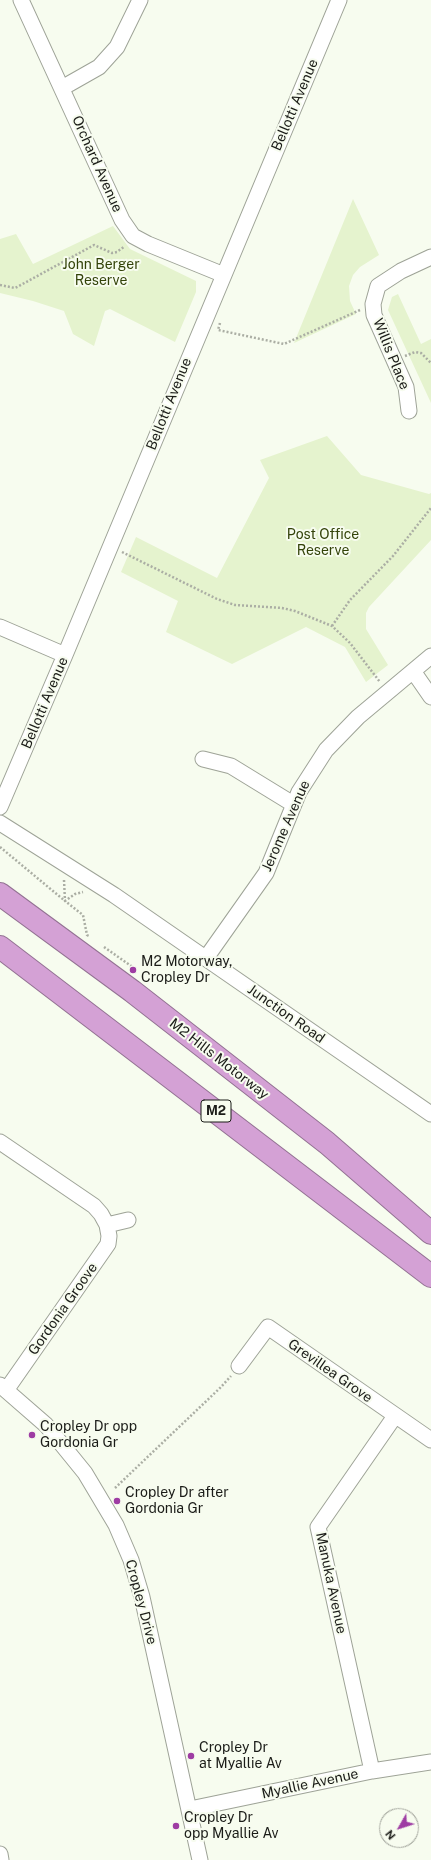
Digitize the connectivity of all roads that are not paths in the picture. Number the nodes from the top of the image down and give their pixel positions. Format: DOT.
graph roads {
  1 [pos="21,0"];
  2 [pos="140,0"];
  3 [pos="339,0"];
  4 [pos="62,88"];
  5 [pos="431,257"];
  6 [pos="224,275"];
  7 [pos="409,411"];
  8 [pos="0,627"];
  9 [pos="65,655"];
  10 [pos="431,656"];
  11 [pos="413,671"];
  12 [pos="431,697"];
  13 [pos="203,759"];
  14 [pos="293,804"];
  15 [pos="0,807"];
  16 [pos="0,823"];
  17 [pos="0,894"];
  18 [pos="0,946"];
  19 [pos="206,958"];
  20 [pos="431,1114"];
  21 [pos="0,1142"];
  22 [pos="128,1220"];
  23 [pos="107,1225"];
  24 [pos="431,1233"];
  25 [pos="431,1276"];
  26 [pos="239,1366"];
  27 [pos="4,1387"];
  28 [pos="395,1416"];
  29 [pos="431,1440"];
  30 [pos="431,1762"];
  31 [pos="372,1771"];
  32 [pos="190,1809"];
  33 [pos="0,1854"];
  34 [pos="1,1860"];
  35 [pos="200,1860"];
  1 -- 4 [label="street, Orchard Avenue"];
  2 -- 4 [label="street"];
  3 -- 6 [label="street, Bellotti Avenue"];
  4 -- 6 [label="street, Orchard Avenue"];
  5 -- 7 [label="street, Willis Place"];
  6 -- 9 [label="street, Bellotti Avenue"];
  8 -- 9 [label="street"];
  9 -- 15 [label="street, Bellotti Avenue"];
  10 -- 11 [label="street, Jerome Avenue"];
  11 -- 12 [label="street"];
  11 -- 14 [label="street, Jerome Avenue"];
  13 -- 14 [label="street"];
  14 -- 19 [label="street, Jerome Avenue"];
  16 -- 19 [label="street, Junction Road"];
  17 -- 24 [label="highway, M2 Hills Motorway"];
  18 -- 25 [label="highway, M2"];
  19 -- 20 [label="street, Junction Road"];
  21 -- 23 [label="street"];
  22 -- 23 [label="street"];
  23 -- 27 [label="street, Gordonia Groove"];
  26 -- 28 [label="street, Grevillea Grove"];
  27 -- 32 [label="street, Cropley Drive"];
  28 -- 29 [label="street, Grevillea Grove"];
  28 -- 31 [label="street, Manuka Avenue"];
  30 -- 31 [label="street, Myallie Avenue"];
  31 -- 32 [label="street, Myallie Avenue"];
  32 -- 35 [label="street, Cropley Drive"];
  33 -- 34 [label="street"];
}
